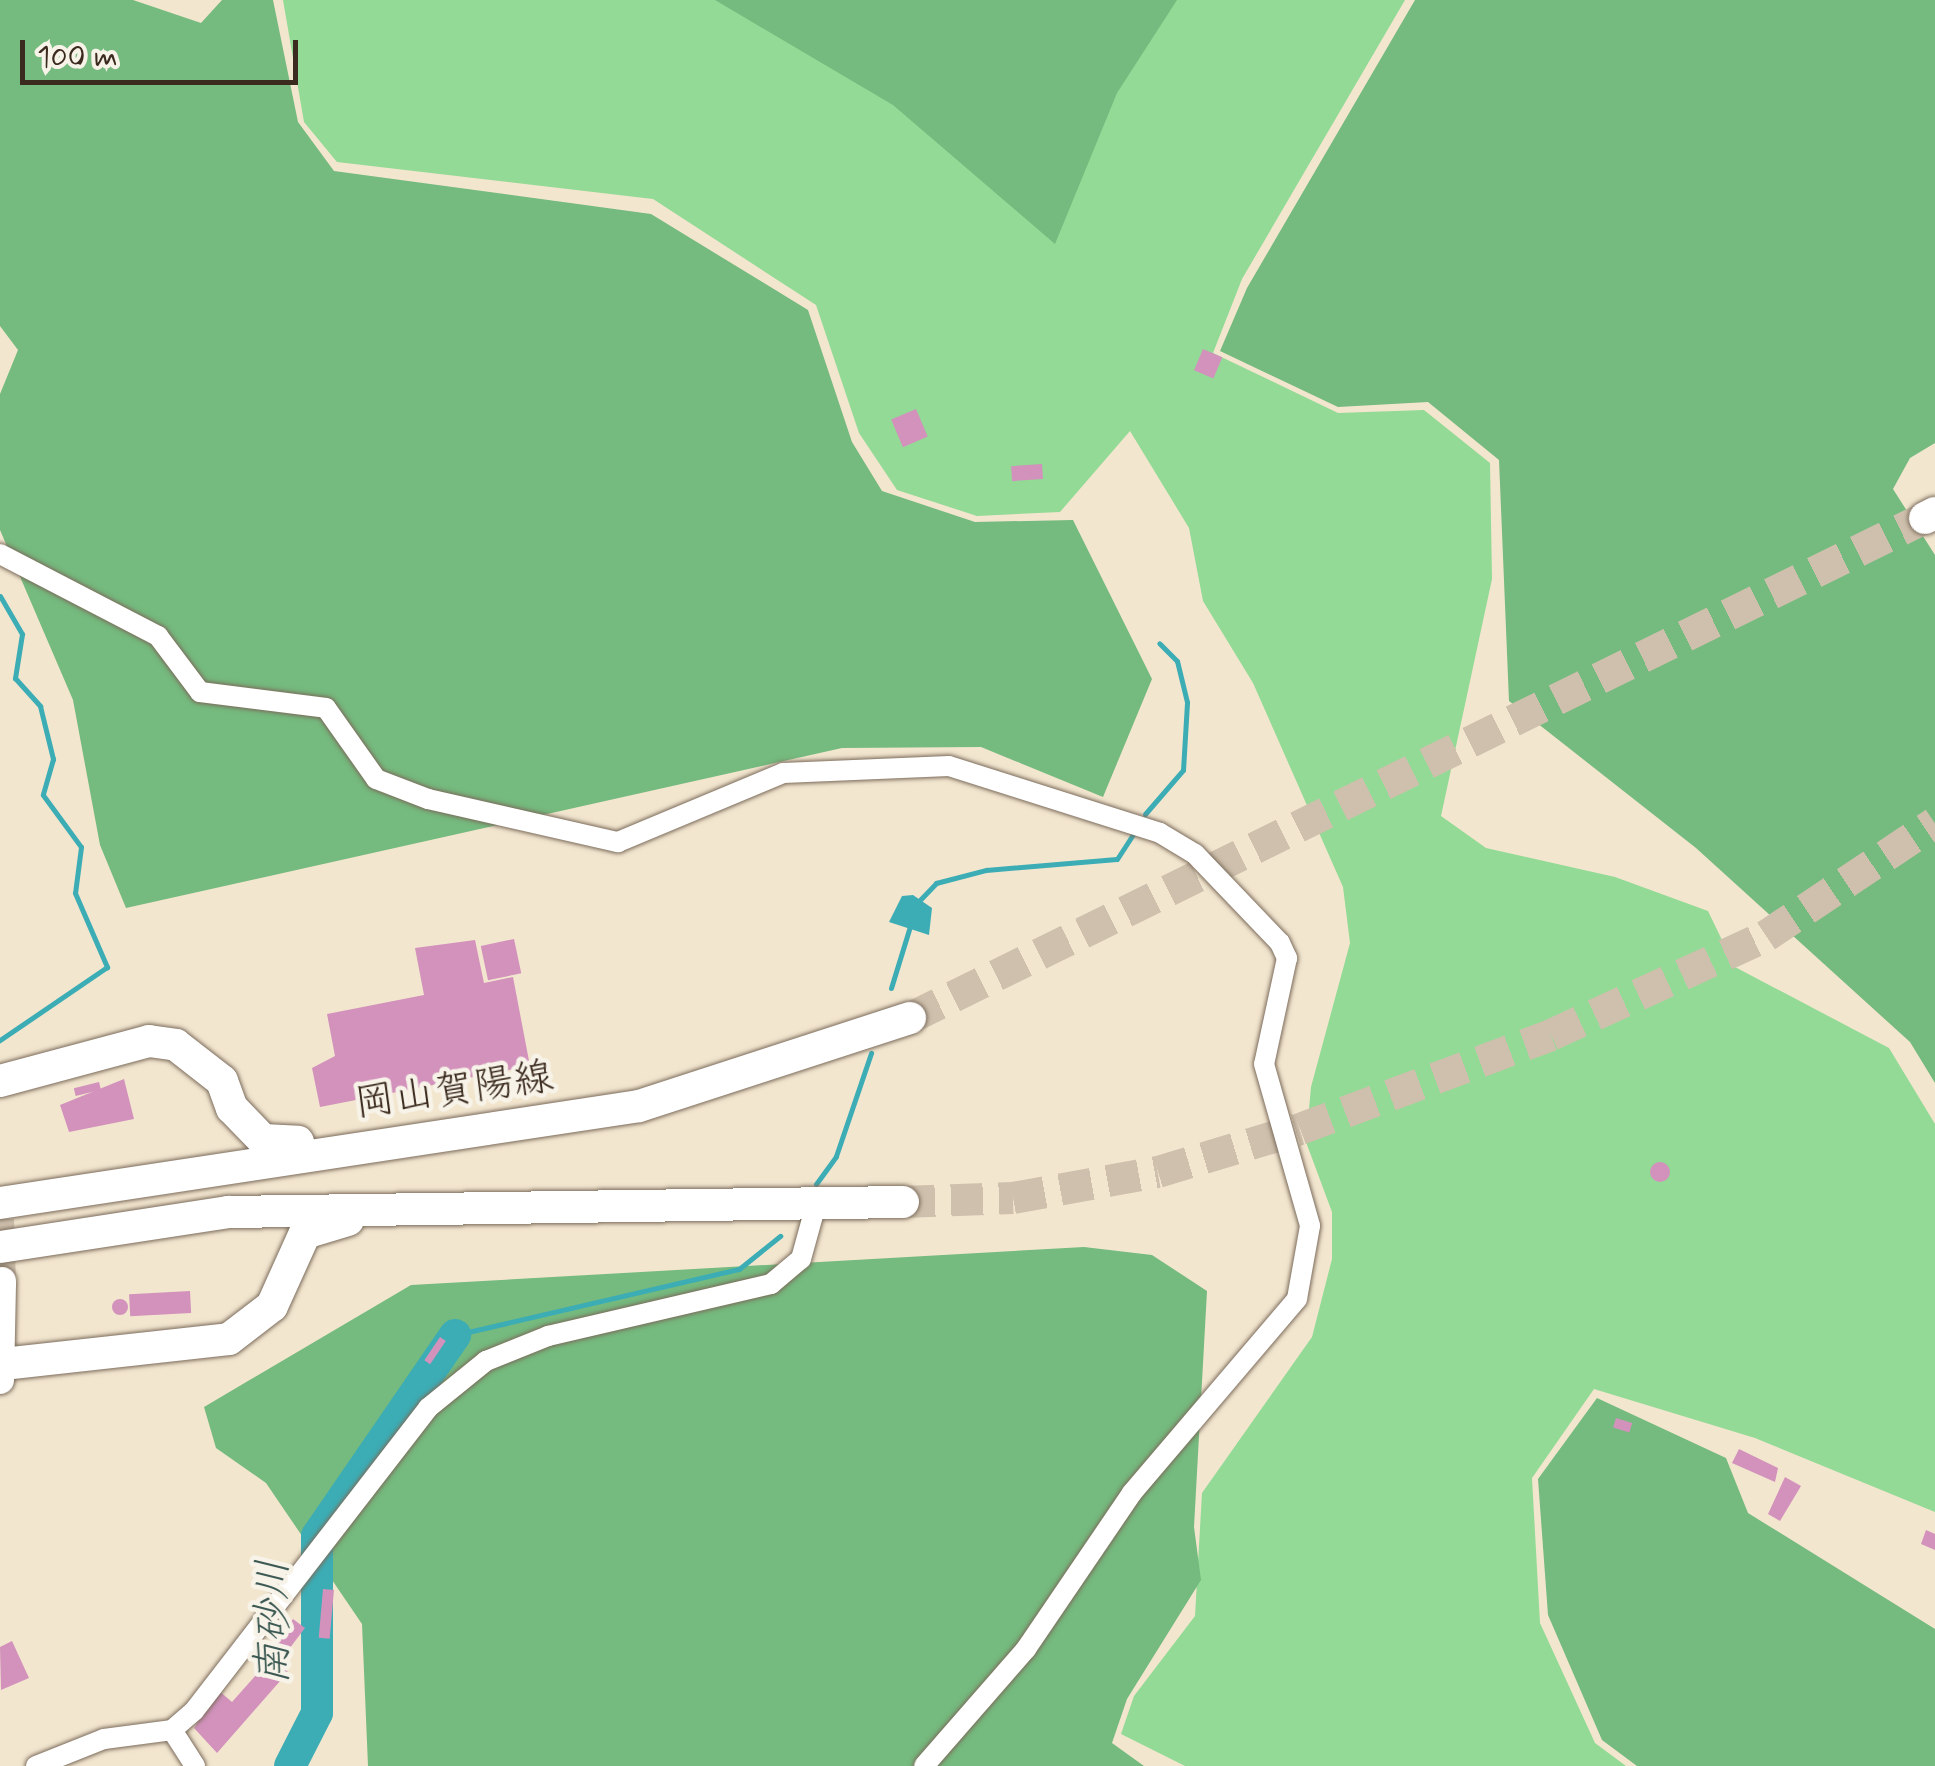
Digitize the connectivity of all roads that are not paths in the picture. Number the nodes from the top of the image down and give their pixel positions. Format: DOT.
graph roads {
  1 [pos="0,554"];
  2 [pos="910,1018"];
  3 [pos="0,1081"];
  4 [pos="232,1108"];
  5 [pos="472,1134"];
  6 [pos="78,1188"];
  7 [pos="903,1202"];
  8 [pos="0,1204"];
  9 [pos="443,1206"];
  10 [pos="815,1208"];
  11 [pos="45,1239"];
  12 [pos="0,1247"];
  13 [pos="284,1268"];
  14 [pos="2,1281"];
  15 [pos="2,1372"];
  16 [pos="172,1730"];
  17 [pos="36,1766"];
  18 [pos="195,1766"];
  19 [pos="924,1766"];
  1 -- 19 [label="street"];
  2 -- 5 [label="main road, 岡山賀陽線"];
  3 -- 4 [label="main road"];
  4 -- 5 [label="main road"];
  4 -- 6 [label="main road"];
  5 -- 6 [label="main road, 岡山賀陽線"];
  6 -- 8 [label="main road, 岡山賀陽線"];
  7 -- 10 [label="main road"];
  9 -- 10 [label="main road"];
  9 -- 11 [label="main road"];
  9 -- 13 [label="main road"];
  10 -- 16 [label="street"];
  11 -- 12 [label="main road"];
  11 -- 13 [label="main road"];
  13 -- 15 [label="main road"];
  14 -- 15 [label="street"];
  16 -- 17 [label="street"];
  16 -- 18 [label="street"];
}
